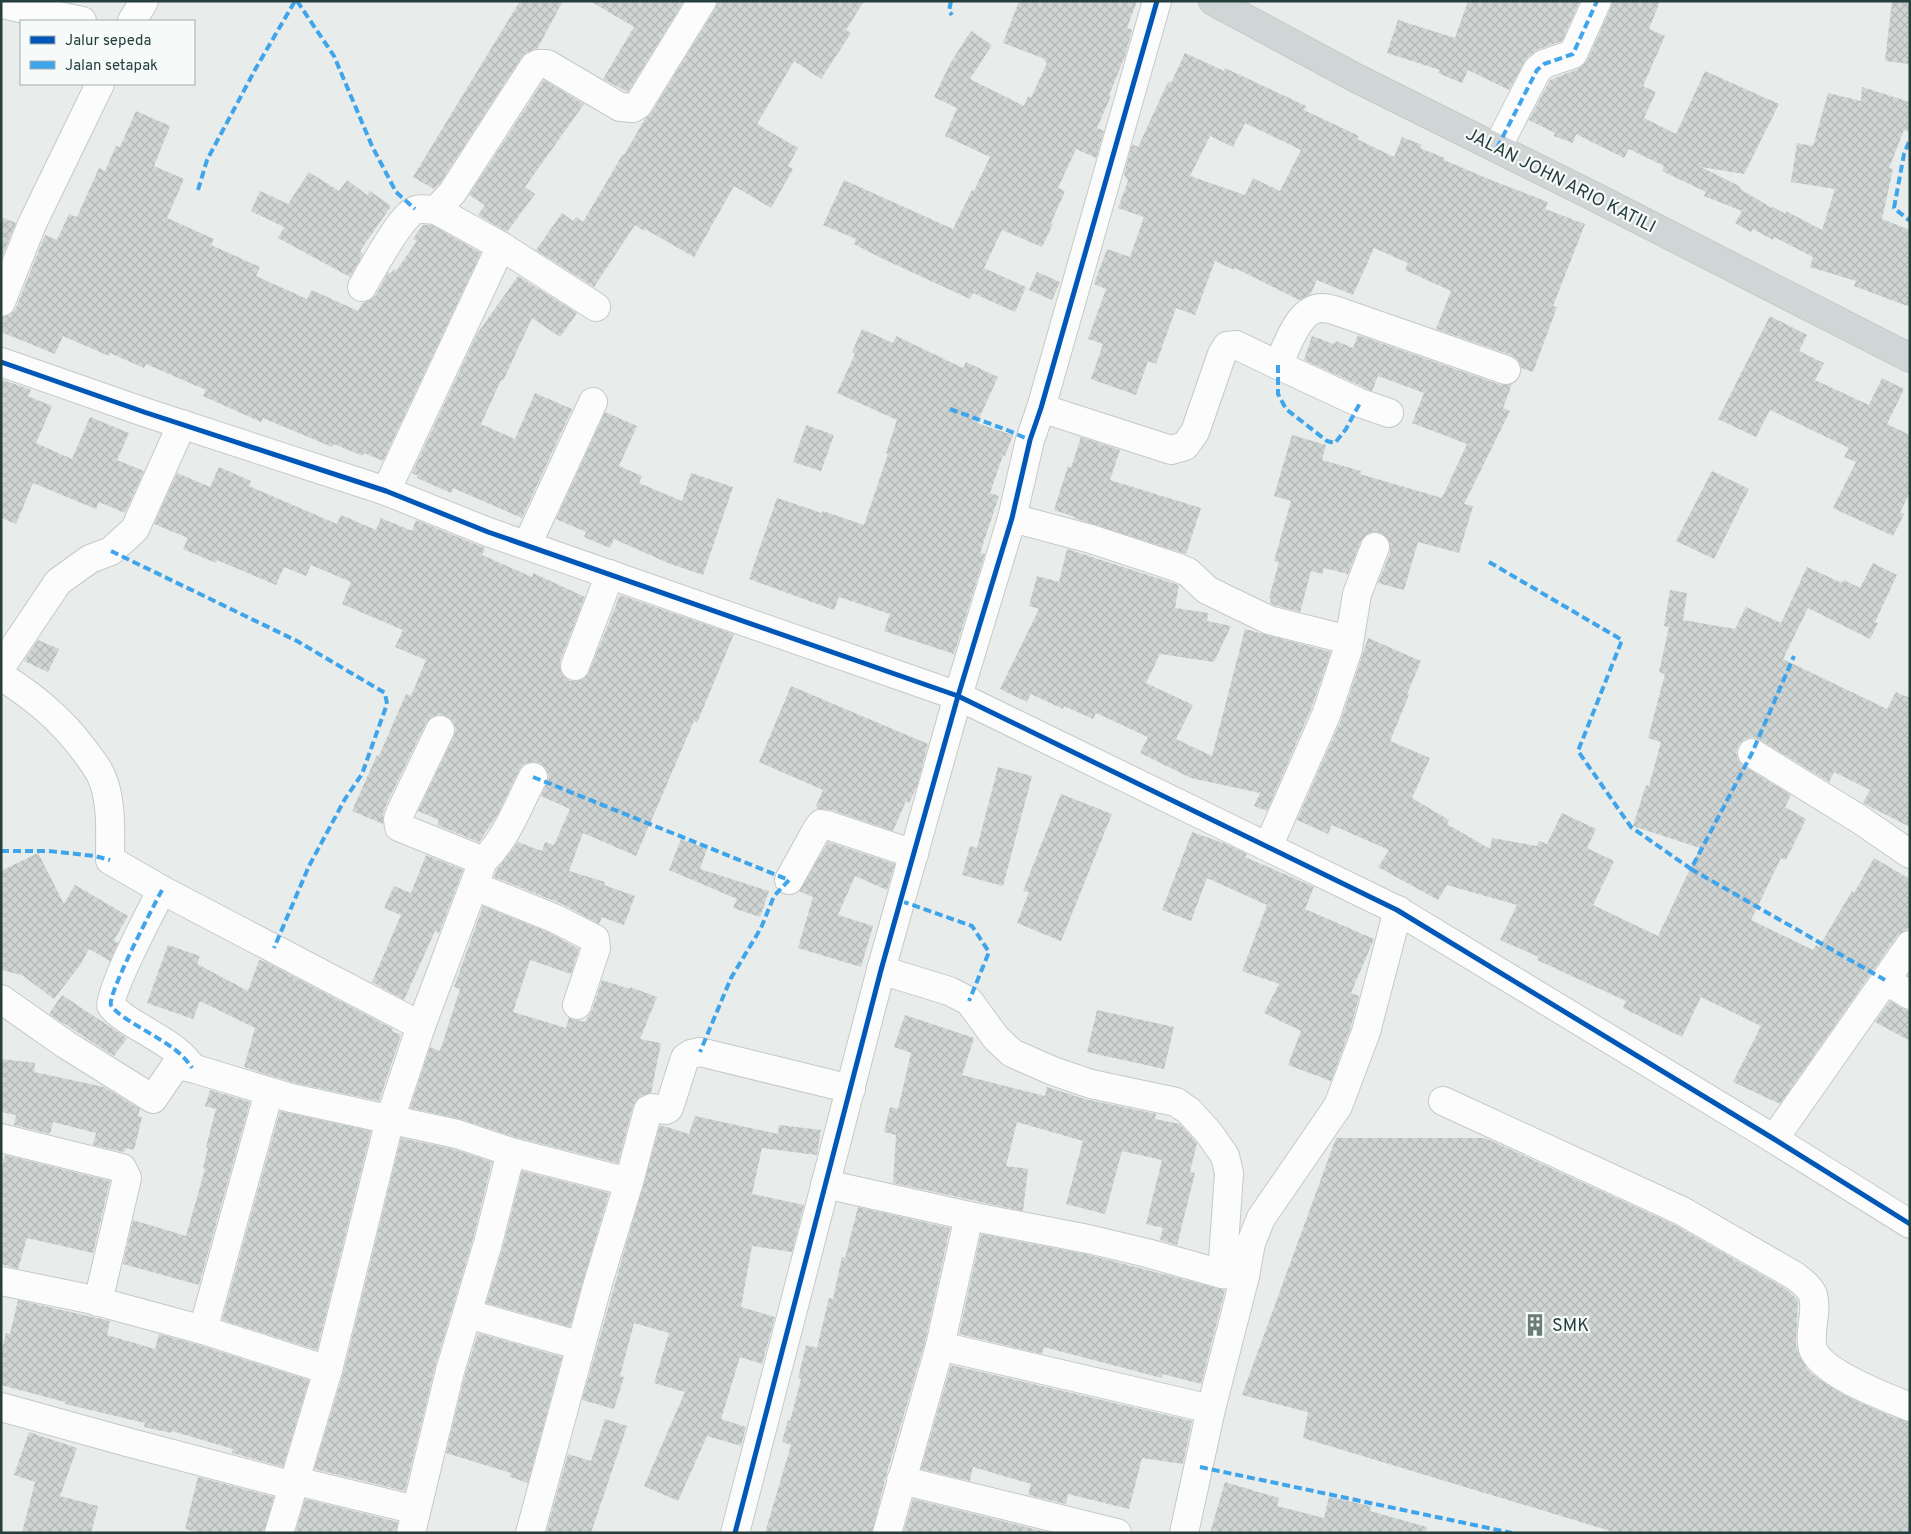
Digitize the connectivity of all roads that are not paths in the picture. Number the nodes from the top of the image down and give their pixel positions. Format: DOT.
graph roads {
  1 [pos="144,1"];
  2 [pos="702,1"];
  3 [pos="1157,1"];
  4 [pos="1213,1"];
  5 [pos="1597,1"];
  6 [pos="1,4"];
  7 [pos="77,20"];
  8 [pos="133,20"];
  9 [pos="100,85"];
  10 [pos="1497,148"];
  11 [pos="436,210"];
  12 [pos="501,246"];
  13 [pos="362,287"];
  14 [pos="1,302"];
  15 [pos="596,307"];
  16 [pos="1910,358"];
  17 [pos="1,362"];
  18 [pos="1278,365"];
  19 [pos="1506,370"];
  20 [pos="592,402"];
  21 [pos="1041,408"];
  22 [pos="1389,413"];
  23 [pos="182,424"];
  24 [pos="386,491"];
  25 [pos="1012,518"];
  26 [pos="527,545"];
  27 [pos="1375,548"];
  28 [pos="610,574"];
  29 [pos="1350,640"];
  30 [pos="575,666"];
  31 [pos="1,667"];
  32 [pos="1,676"];
  33 [pos="958,696"];
  34 [pos="440,730"];
  35 [pos="1752,754"];
  36 [pos="533,777"];
  37 [pos="1268,847"];
  38 [pos="914,854"];
  39 [pos="1910,854"];
  40 [pos="483,861"];
  41 [pos="789,880"];
  42 [pos="474,886"];
  43 [pos="162,890"];
  44 [pos="1398,910"];
  45 [pos="1910,945"];
  46 [pos="881,970"];
  47 [pos="1885,980"];
  48 [pos="1910,996"];
  49 [pos="1,999"];
  50 [pos="577,1006"];
  51 [pos="422,1026"];
  52 [pos="192,1068"];
  53 [pos="851,1089"];
  54 [pos="269,1092"];
  55 [pos="1442,1101"];
  56 [pos="390,1119"];
  57 [pos="1,1138"];
  58 [pos="1774,1139"];
  59 [pos="511,1152"];
  60 [pos="629,1182"];
  61 [pos="825,1184"];
  62 [pos="969,1216"];
  63 [pos="1910,1224"];
  64 [pos="1233,1275"];
  65 [pos="1,1281"];
  66 [pos="98,1302"];
  67 [pos="468,1314"];
  68 [pos="203,1330"];
  69 [pos="581,1346"];
  70 [pos="940,1346"];
  71 [pos="328,1370"];
  72 [pos="1,1407"];
  73 [pos="1910,1407"];
  74 [pos="1211,1409"];
  75 [pos="901,1480"];
  76 [pos="295,1483"];
  77 [pos="414,1522"];
  78 [pos="279,1533"];
  79 [pos="530,1533"];
  80 [pos="735,1533"];
  81 [pos="887,1533"];
  82 [pos="1117,1533"];
  83 [pos="1184,1533"];
  1 -- 8 [label="street"];
  2 -- 11 [label="street"];
  3 -- 21 [label="street"];
  4 -- 10 [label="main road, JALAN JOHN ARIO KATILI"];
  5 -- 10 [label="street"];
  6 -- 7 [label="street"];
  9 -- 14 [label="street"];
  10 -- 16 [label="main road, JALAN JOHN ARIO KATILI"];
  11 -- 12 [label="street"];
  11 -- 13 [label="street"];
  12 -- 15 [label="street"];
  12 -- 24 [label="street"];
  17 -- 23 [label="street"];
  18 -- 19 [label="street"];
  18 -- 21 [label="street"];
  18 -- 22 [label="street"];
  20 -- 26 [label="street"];
  21 -- 25 [label="street"];
  23 -- 24 [label="street"];
  23 -- 31 [label="street"];
  24 -- 26 [label="street"];
  25 -- 29 [label="street"];
  25 -- 33 [label="street"];
  26 -- 28 [label="street"];
  27 -- 29 [label="street"];
  28 -- 30 [label="street"];
  28 -- 33 [label="street"];
  29 -- 37 [label="street"];
  32 -- 43 [label="street"];
  33 -- 37 [label="street"];
  33 -- 38 [label="street"];
  34 -- 40 [label="street"];
  35 -- 39 [label="street"];
  36 -- 40 [label="street"];
  37 -- 44 [label="street"];
  38 -- 41 [label="street"];
  38 -- 46 [label="street"];
  40 -- 42 [label="street"];
  42 -- 50 [label="street"];
  42 -- 51 [label="street"];
  43 -- 51 [label="street"];
  43 -- 52 [label="street"];
  44 -- 58 [label="street"];
  44 -- 64 [label="street"];
  45 -- 47 [label="street"];
  46 -- 53 [label="street"];
  46 -- 64 [label="street"];
  47 -- 48 [label="street"];
  47 -- 58 [label="street"];
  49 -- 52 [label="street"];
  51 -- 56 [label="street"];
  52 -- 54 [label="street"];
  53 -- 60 [label="street"];
  53 -- 61 [label="street"];
  54 -- 56 [label="street"];
  54 -- 68 [label="street"];
  55 -- 73 [label="street"];
  56 -- 59 [label="street"];
  56 -- 71 [label="street"];
  57 -- 66 [label="street"];
  58 -- 63 [label="street"];
  59 -- 60 [label="street"];
  59 -- 67 [label="street"];
  60 -- 69 [label="street"];
  61 -- 62 [label="street"];
  61 -- 80 [label="street"];
  62 -- 64 [label="street"];
  62 -- 70 [label="street"];
  64 -- 74 [label="street"];
  65 -- 66 [label="street"];
  66 -- 68 [label="street"];
  67 -- 69 [label="street"];
  67 -- 77 [label="street"];
  68 -- 71 [label="street"];
  69 -- 79 [label="street"];
  70 -- 74 [label="street"];
  70 -- 75 [label="street"];
  71 -- 76 [label="street"];
  72 -- 76 [label="street"];
  74 -- 83 [label="street"];
  75 -- 81 [label="street"];
  75 -- 82 [label="street"];
  76 -- 77 [label="street"];
  76 -- 78 [label="street"];
}
